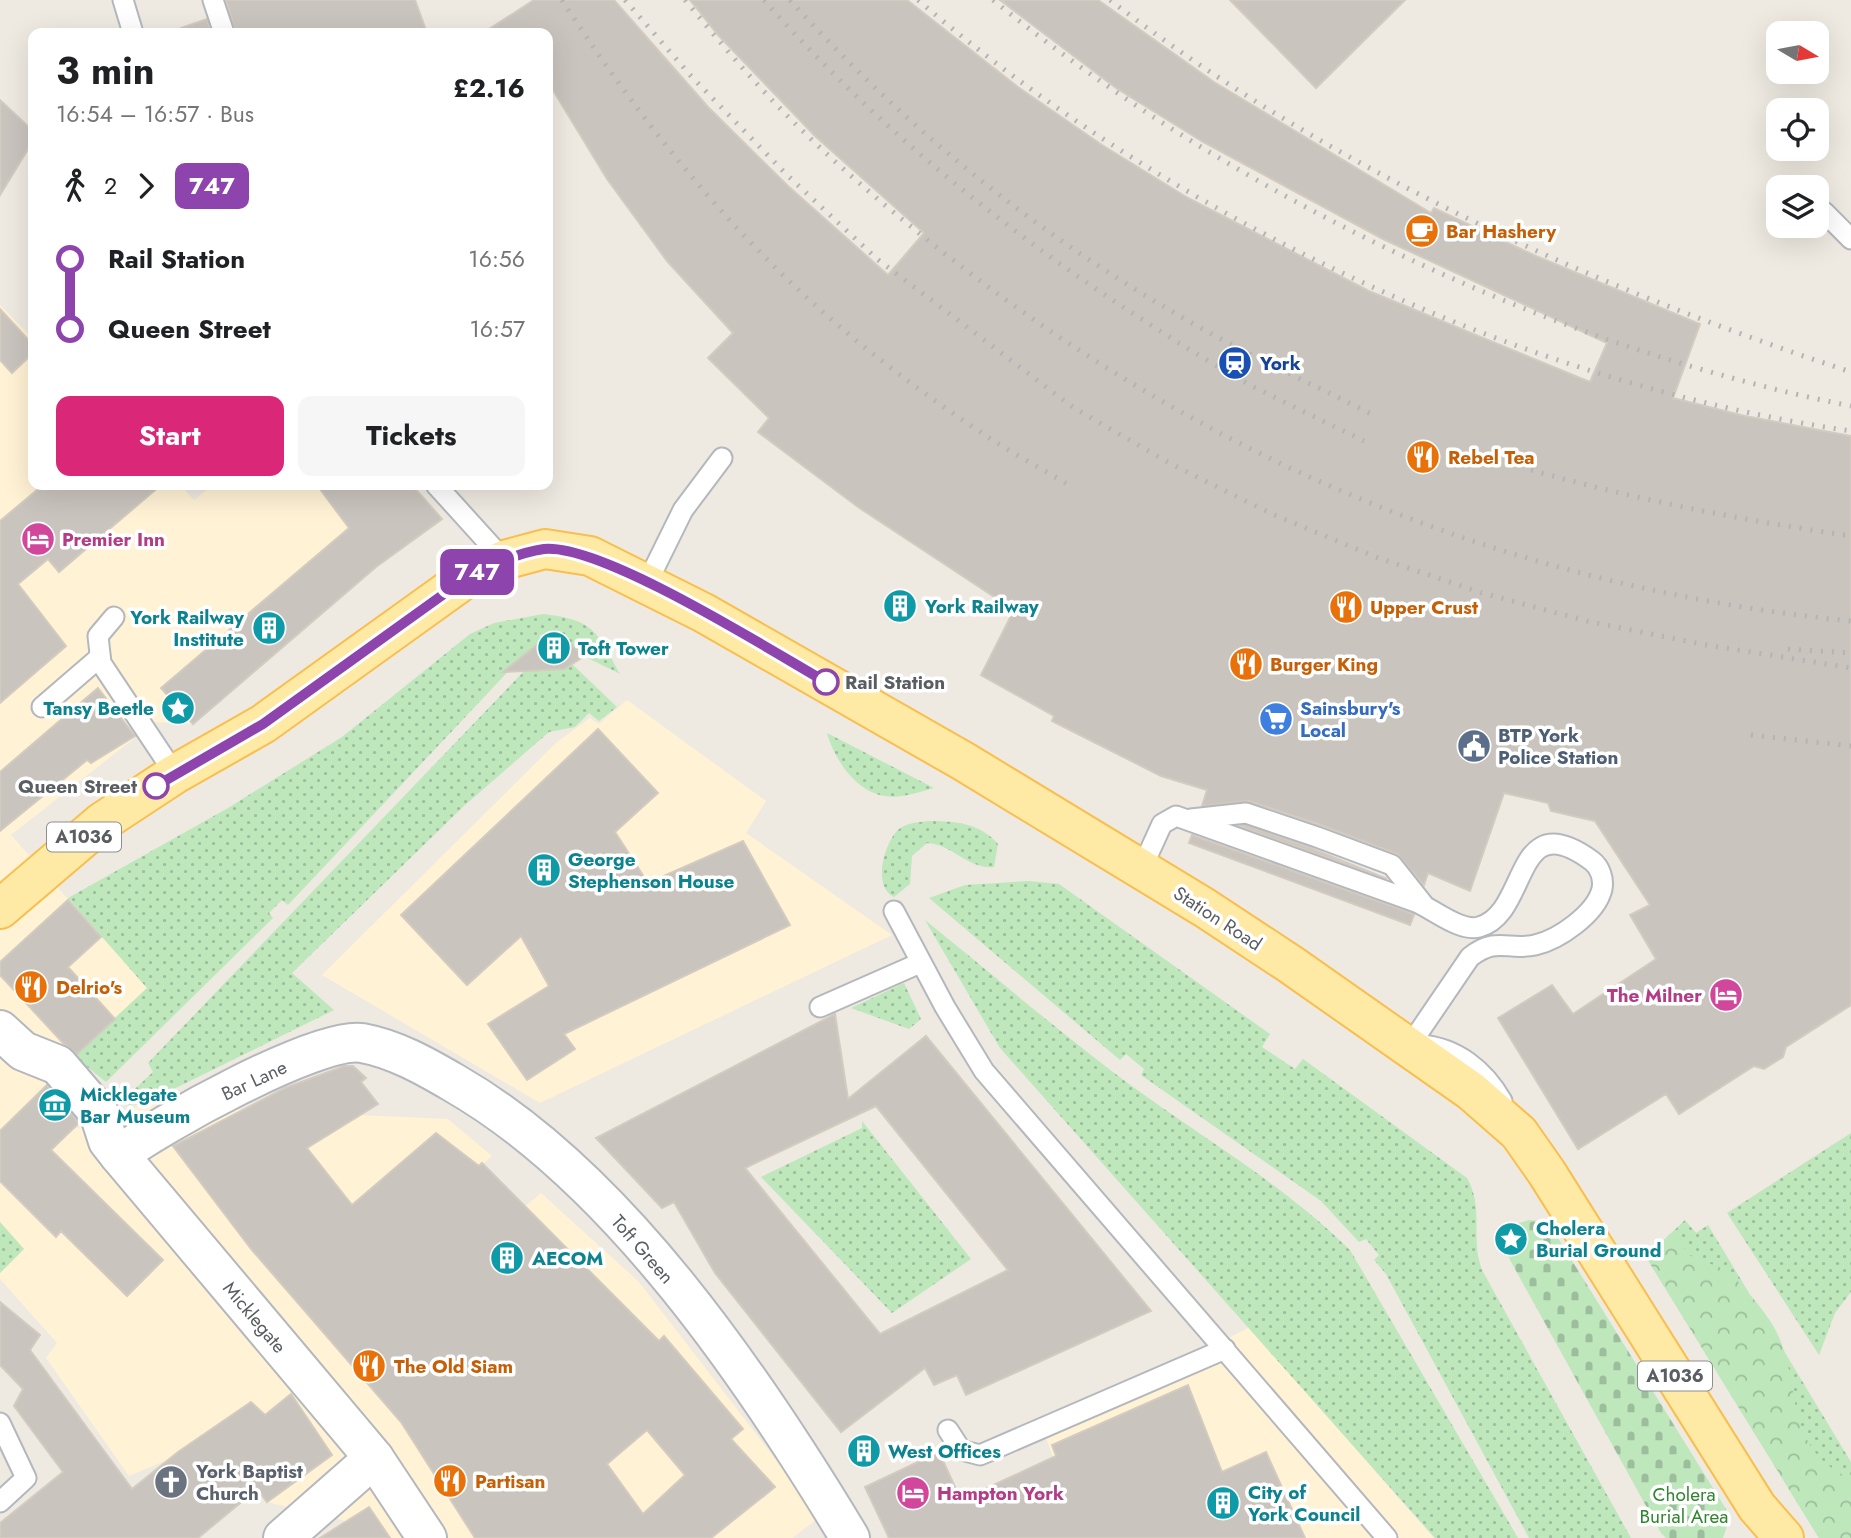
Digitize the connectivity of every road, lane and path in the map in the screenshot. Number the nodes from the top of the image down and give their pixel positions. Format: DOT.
graph roads {
  1 [pos="123,0"];
  2 [pos="213,0"];
  3 [pos="131,28"];
  4 [pos="222,28"];
  5 [pos="1829,217"];
  6 [pos="1851,239"];
  7 [pos="722,458"];
  8 [pos="441,490"];
  9 [pos="504,560"];
  10 [pos="647,583"];
  11 [pos="114,617"];
  12 [pos="100,657"];
  13 [pos="42,706"];
  14 [pos="175,774"];
  15 [pos="1186,820"];
  16 [pos="1141,870"];
  17 [pos="1424,905"];
  18 [pos="0,909"];
  19 [pos="894,911"];
  20 [pos="920,963"];
  21 [pos="820,1007"];
  22 [pos="12,1040"];
  23 [pos="360,1042"];
  24 [pos="1410,1045"];
  25 [pos="114,1148"];
  26 [pos="1225,1349"];
  27 [pos="0,1423"];
  28 [pos="948,1430"];
  29 [pos="374,1458"];
  30 [pos="0,1502"];
  31 [pos="1758,1523"];
  32 [pos="283,1538"];
  33 [pos="426,1538"];
  34 [pos="850,1538"];
  35 [pos="1387,1538"];
  36 [pos="1784,1538"];
  1 -- 3 [label="lane"];
  2 -- 4 [label="lane"];
  5 -- 6 [label="lane"];
  7 -- 10 [label="lane"];
  8 -- 9 [label="lane"];
  9 -- 10 [label="main road, Station Road / A1036"];
  9 -- 14 [label="main road, A1036"];
  10 -- 16 [label="main road, Station Road / A1036"];
  11 -- 12 [label="lane"];
  12 -- 13 [label="lane"];
  12 -- 14 [label="lane"];
  14 -- 18 [label="main road, A1036"];
  15 -- 16 [label="lane"];
  15 -- 17 [label="lane"];
  15 -- 17 [label="lane"];
  16 -- 24 [label="main road, Station Road / A1036"];
  17 -- 24 [label="lane"];
  19 -- 20 [label="lane"];
  20 -- 21 [label="lane"];
  20 -- 26 [label="lane"];
  22 -- 25 [label="street, Micklegate"];
  23 -- 25 [label="street, Bar Lane"];
  23 -- 34 [label="street, Toft Green"];
  24 -- 31 [label="main road, Station Road / A1036"];
  25 -- 29 [label="street, Micklegate"];
  26 -- 28 [label="lane"];
  26 -- 35 [label="lane"];
  27 -- 30 [label="lane"];
  29 -- 32 [label="street"];
  29 -- 33 [label="street, Micklegate"];
  31 -- 36 [label="main road, Station Road / A1036"];
}
